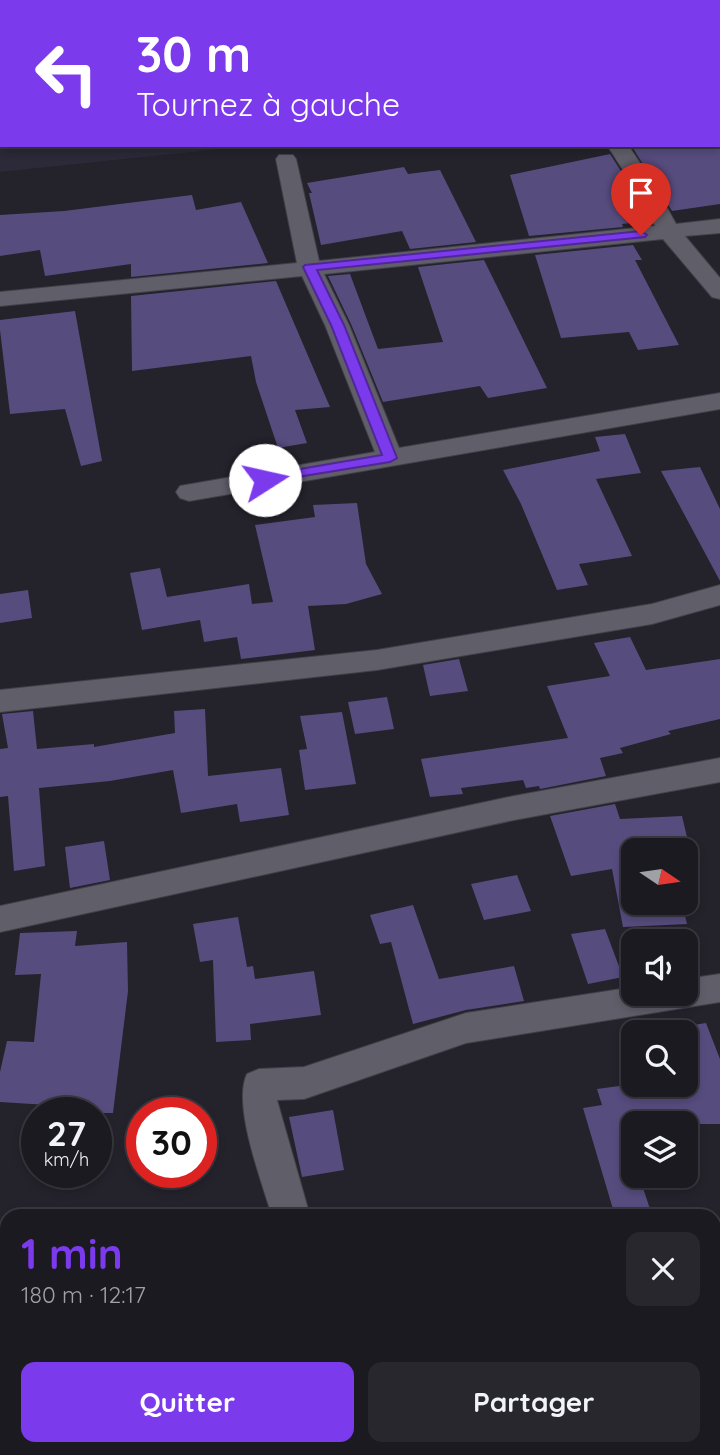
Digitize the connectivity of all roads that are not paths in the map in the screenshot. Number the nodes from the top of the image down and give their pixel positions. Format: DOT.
graph roads {
  1 [pos="618,147"];
  2 [pos="286,159"];
  3 [pos="720,226"];
  4 [pos="669,232"];
  5 [pos="309,267"];
  6 [pos="720,292"];
  7 [pos="0,299"];
  8 [pos="720,401"];
  9 [pos="390,458"];
  10 [pos="189,492"];
  11 [pos="720,596"];
  12 [pos="0,701"];
  13 [pos="720,770"];
  14 [pos="0,919"];
  15 [pos="720,988"];
  16 [pos="698,991"];
  17 [pos="621,1003"];
  18 [pos="288,1209"];
  1 -- 4 [label="street"];
  2 -- 5 [label="street"];
  3 -- 4 [label="street"];
  4 -- 5 [label="street"];
  4 -- 6 [label="street"];
  5 -- 7 [label="street"];
  5 -- 9 [label="street"];
  8 -- 9 [label="street"];
  9 -- 10 [label="street"];
  11 -- 12 [label="street"];
  13 -- 14 [label="street"];
  15 -- 16 [label="street"];
  17 -- 18 [label="street"];
}
